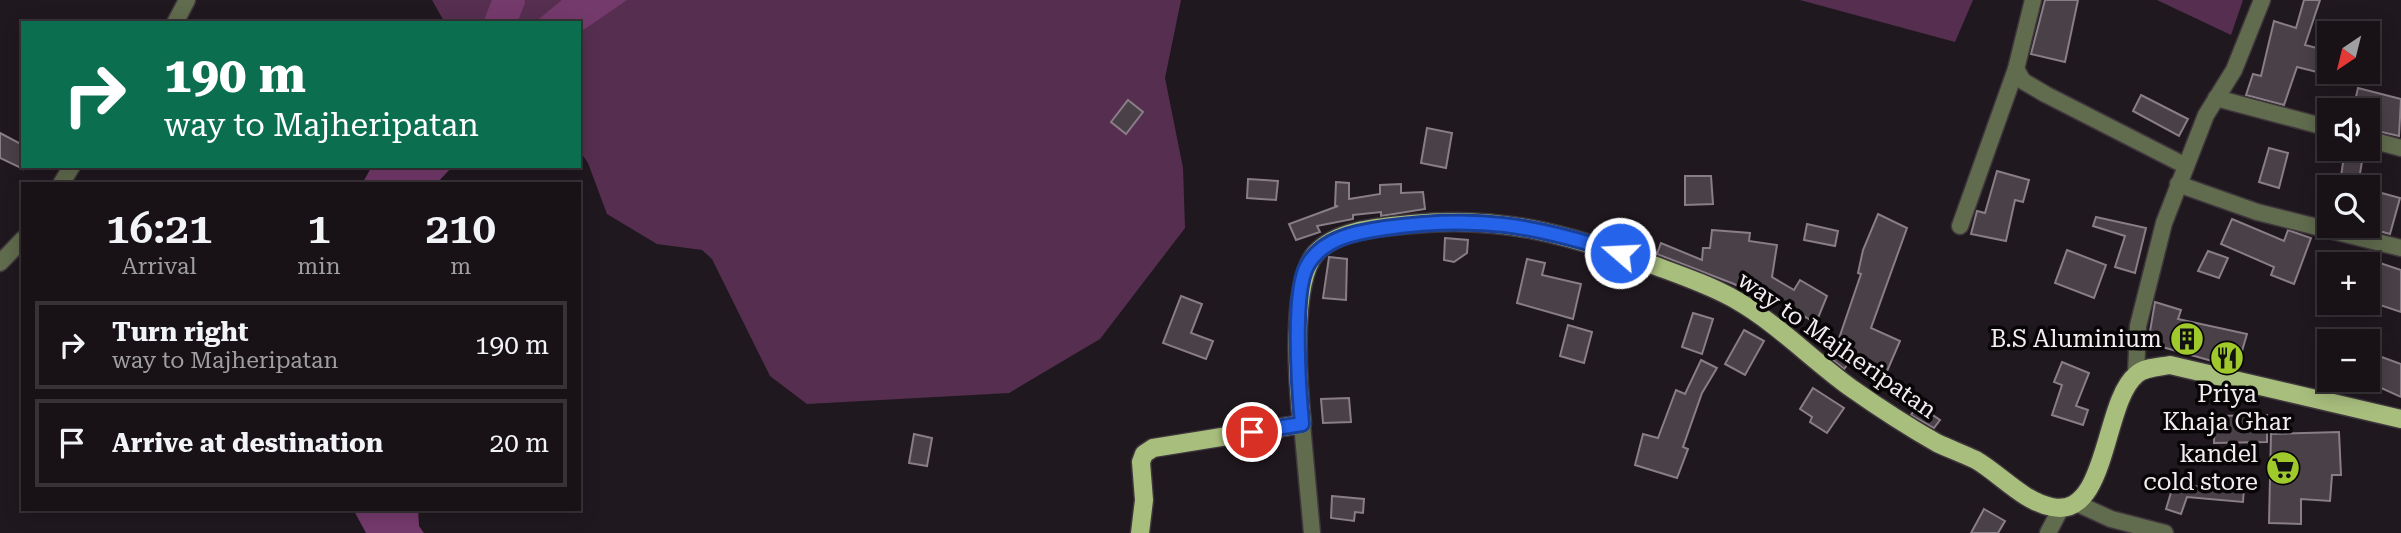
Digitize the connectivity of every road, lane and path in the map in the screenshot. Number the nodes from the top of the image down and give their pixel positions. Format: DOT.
graph roads {
  1 [pos="187,0"];
  2 [pos="2033,0"];
  3 [pos="2262,0"];
  4 [pos="176,21"];
  5 [pos="2016,69"];
  6 [pos="2217,97"];
  7 [pos="2317,125"];
  8 [pos="2380,142"];
  9 [pos="2401,148"];
  10 [pos="2186,166"];
  11 [pos="2178,184"];
  12 [pos="1961,226"];
  13 [pos="21,241"];
  14 [pos="2401,248"];
  15 [pos="0,263"];
  16 [pos="2136,375"];
  17 [pos="2401,419"];
  18 [pos="1302,424"];
  19 [pos="2068,506"];
  20 [pos="2113,526"];
  21 [pos="1140,533"];
  22 [pos="1312,533"];
  23 [pos="2048,533"];
  24 [pos="2165,533"];
  1 -- 4 [label="street"];
  2 -- 5 [label="street"];
  3 -- 6 [label="street"];
  5 -- 10 [label="street"];
  5 -- 12 [label="street"];
  6 -- 7 [label="street"];
  6 -- 10 [label="street"];
  8 -- 9 [label="street"];
  10 -- 11 [label="street"];
  11 -- 14 [label="street"];
  11 -- 16 [label="street"];
  13 -- 15 [label="street"];
  16 -- 17 [label="main road"];
  16 -- 19 [label="main road"];
  18 -- 19 [label="main road, way to Majheripatan"];
  18 -- 21 [label="main road"];
  18 -- 22 [label="street"];
  19 -- 20 [label="street"];
  19 -- 23 [label="street"];
  20 -- 24 [label="street"];
}
